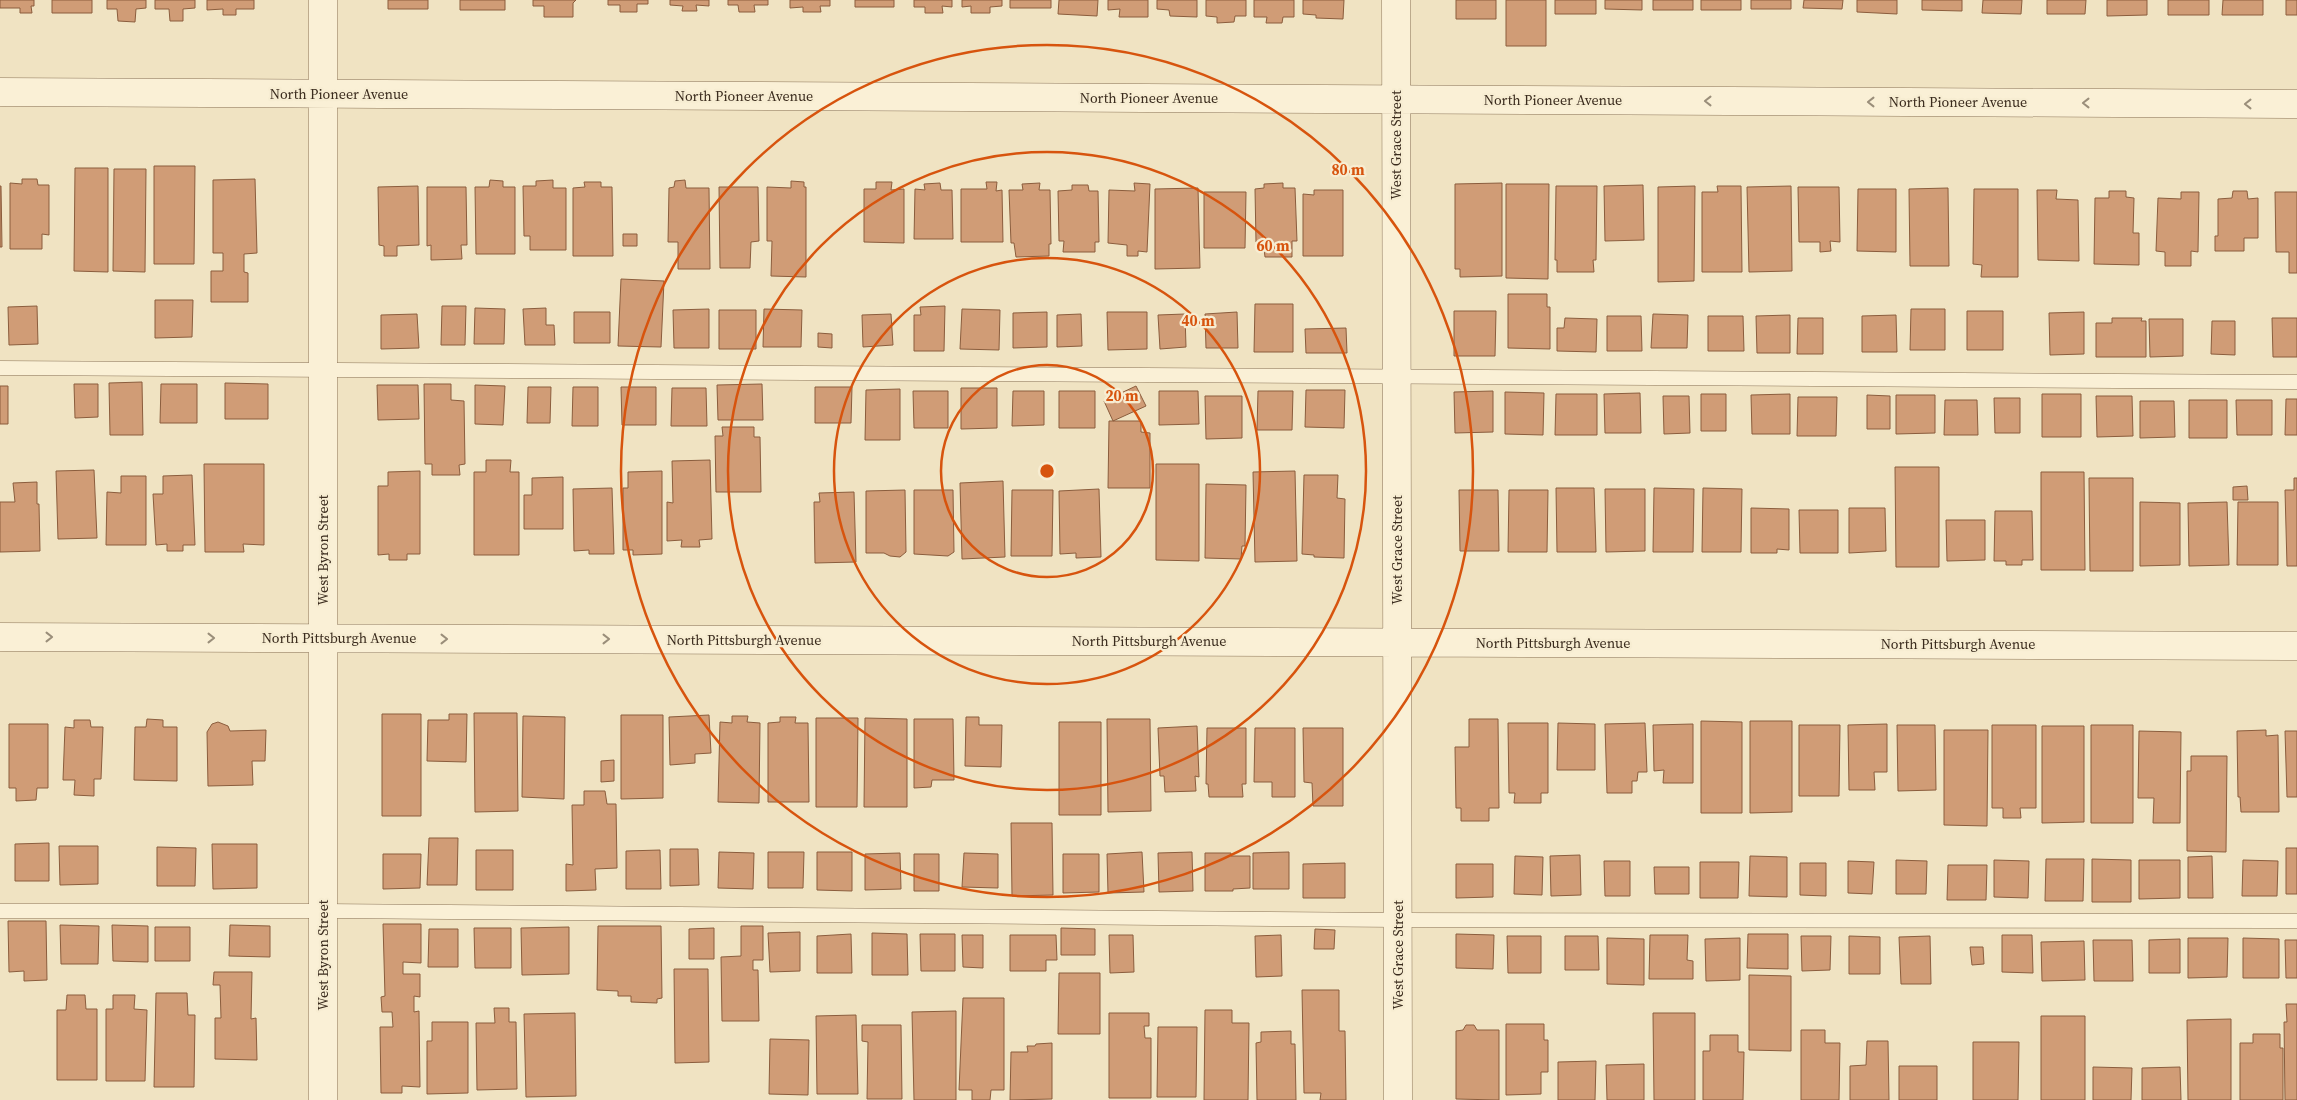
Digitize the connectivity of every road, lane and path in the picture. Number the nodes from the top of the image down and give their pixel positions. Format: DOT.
graph roads {
  1 [pos="323,0"];
  2 [pos="1396,0"];
  3 [pos="0,92"];
  4 [pos="323,94"];
  5 [pos="1396,100"];
  6 [pos="2297,104"];
  7 [pos="0,368"];
  8 [pos="323,370"];
  9 [pos="1397,376"];
  10 [pos="2297,382"];
  11 [pos="0,637"];
  12 [pos="323,638"];
  13 [pos="1397,642"];
  14 [pos="2297,646"];
  15 [pos="0,911"];
  16 [pos="323,912"];
  17 [pos="1398,920"];
  18 [pos="2297,922"];
  19 [pos="323,1100"];
  20 [pos="1398,1100"];
  1 -- 4 [label="street, West Byron Street"];
  2 -- 5 [label="street, West Grace Street"];
  3 -- 4 [label="street, North Pioneer Avenue"];
  4 -- 5 [label="street, North Pioneer Avenue"];
  4 -- 8 [label="street, West Byron Street"];
  6 -- 5 [label="street, North Pioneer Avenue, one-way"];
  5 -- 9 [label="street, West Grace Street"];
  7 -- 8 [label="lane"];
  8 -- 9 [label="lane"];
  8 -- 12 [label="street, West Byron Street"];
  9 -- 10 [label="lane"];
  9 -- 13 [label="street, West Grace Street"];
  11 -- 12 [label="street, North Pittsburgh Avenue, one-way"];
  12 -- 13 [label="street, North Pittsburgh Avenue, one-way"];
  12 -- 16 [label="street, West Byron Street"];
  13 -- 14 [label="street, North Pittsburgh Avenue"];
  13 -- 17 [label="street, West Grace Street"];
  15 -- 16 [label="lane"];
  16 -- 17 [label="lane"];
  16 -- 19 [label="street, West Byron Street"];
  17 -- 18 [label="lane"];
  17 -- 20 [label="street, West Grace Street"];
}
